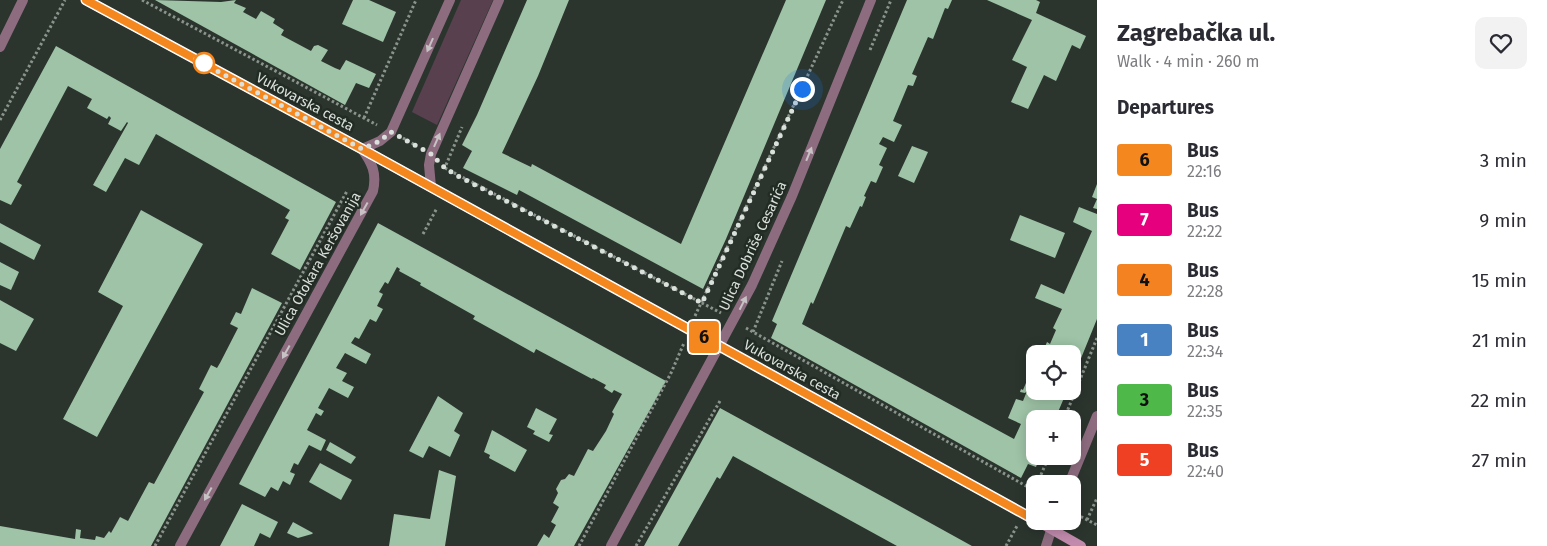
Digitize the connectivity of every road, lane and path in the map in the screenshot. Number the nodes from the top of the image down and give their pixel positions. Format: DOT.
graph roads {
  1 [pos="23,0"];
  2 [pos="65,0"];
  3 [pos="86,0"];
  4 [pos="142,0"];
  5 [pos="416,0"];
  6 [pos="450,0"];
  7 [pos="498,0"];
  8 [pos="844,0"];
  9 [pos="871,0"];
  10 [pos="0,46"];
  11 [pos="364,118"];
  12 [pos="0,120"];
  13 [pos="391,132"];
  14 [pos="362,149"];
  15 [pos="431,154"];
  16 [pos="431,187"];
  17 [pos="347,190"];
  18 [pos="702,303"];
  19 [pos="734,320"];
  20 [pos="689,329"];
  21 [pos="1097,338"];
  22 [pos="720,346"];
  23 [pos="720,401"];
  24 [pos="1068,410"];
  25 [pos="1097,416"];
  26 [pos="1073,475"];
  27 [pos="1026,486"];
  28 [pos="1097,498"];
  29 [pos="1026,515"];
  30 [pos="1081,517"];
  31 [pos="1087,520"];
  32 [pos="1097,525"];
  33 [pos="1051,530"];
  34 [pos="1060,530"];
  35 [pos="155,546"];
  36 [pos="180,546"];
  37 [pos="579,546"];
  38 [pos="611,546"];
  39 [pos="636,546"];
  40 [pos="1046,546"];
  41 [pos="1081,546"];
  1 -- 10 [label="street"];
  2 -- 12 [label="path"];
  3 -- 14 [label="main road, Vukovarska cesta"];
  4 -- 11 [label="path"];
  5 -- 11 [label="path"];
  6 -- 13 [label="street, one-way"];
  15 -- 7 [label="street, one-way"];
  8 -- 18 [label="path"];
  19 -- 9 [label="street, Ulica Dobriše Cesarića, one-way"];
  11 -- 13 [label="path"];
  13 -- 14 [label="street"];
  13 -- 15 [label="path"];
  14 -- 16 [label="main road, Vukovarska cesta"];
  14 -- 36 [label="street, Ulica Otokara Keršovanija, one-way"];
  15 -- 16 [label="street"];
  15 -- 18 [label="path"];
  16 -- 20 [label="main road, Vukovarska cesta"];
  17 -- 35 [label="path"];
  18 -- 19 [label="path"];
  18 -- 20 [label="path"];
  19 -- 22 [label="street, Ulica Dobriše Cesarića"];
  19 -- 27 [label="path"];
  20 -- 22 [label="main road, Vukovarska cesta"];
  20 -- 37 [label="path"];
  21 -- 24 [label="path"];
  22 -- 29 [label="main road, Vukovarska cesta"];
  22 -- 38 [label="street, Ulica Dobriše Cesarića"];
  23 -- 39 [label="path"];
  25 -- 26 [label="street"];
  28 -- 31 [label="path"];
  30 -- 31 [label="path"];
  31 -- 32 [label="path"];
  33 -- 40 [label="street"];
  34 -- 41 [label="main road, Vukovarska cesta"];
}
